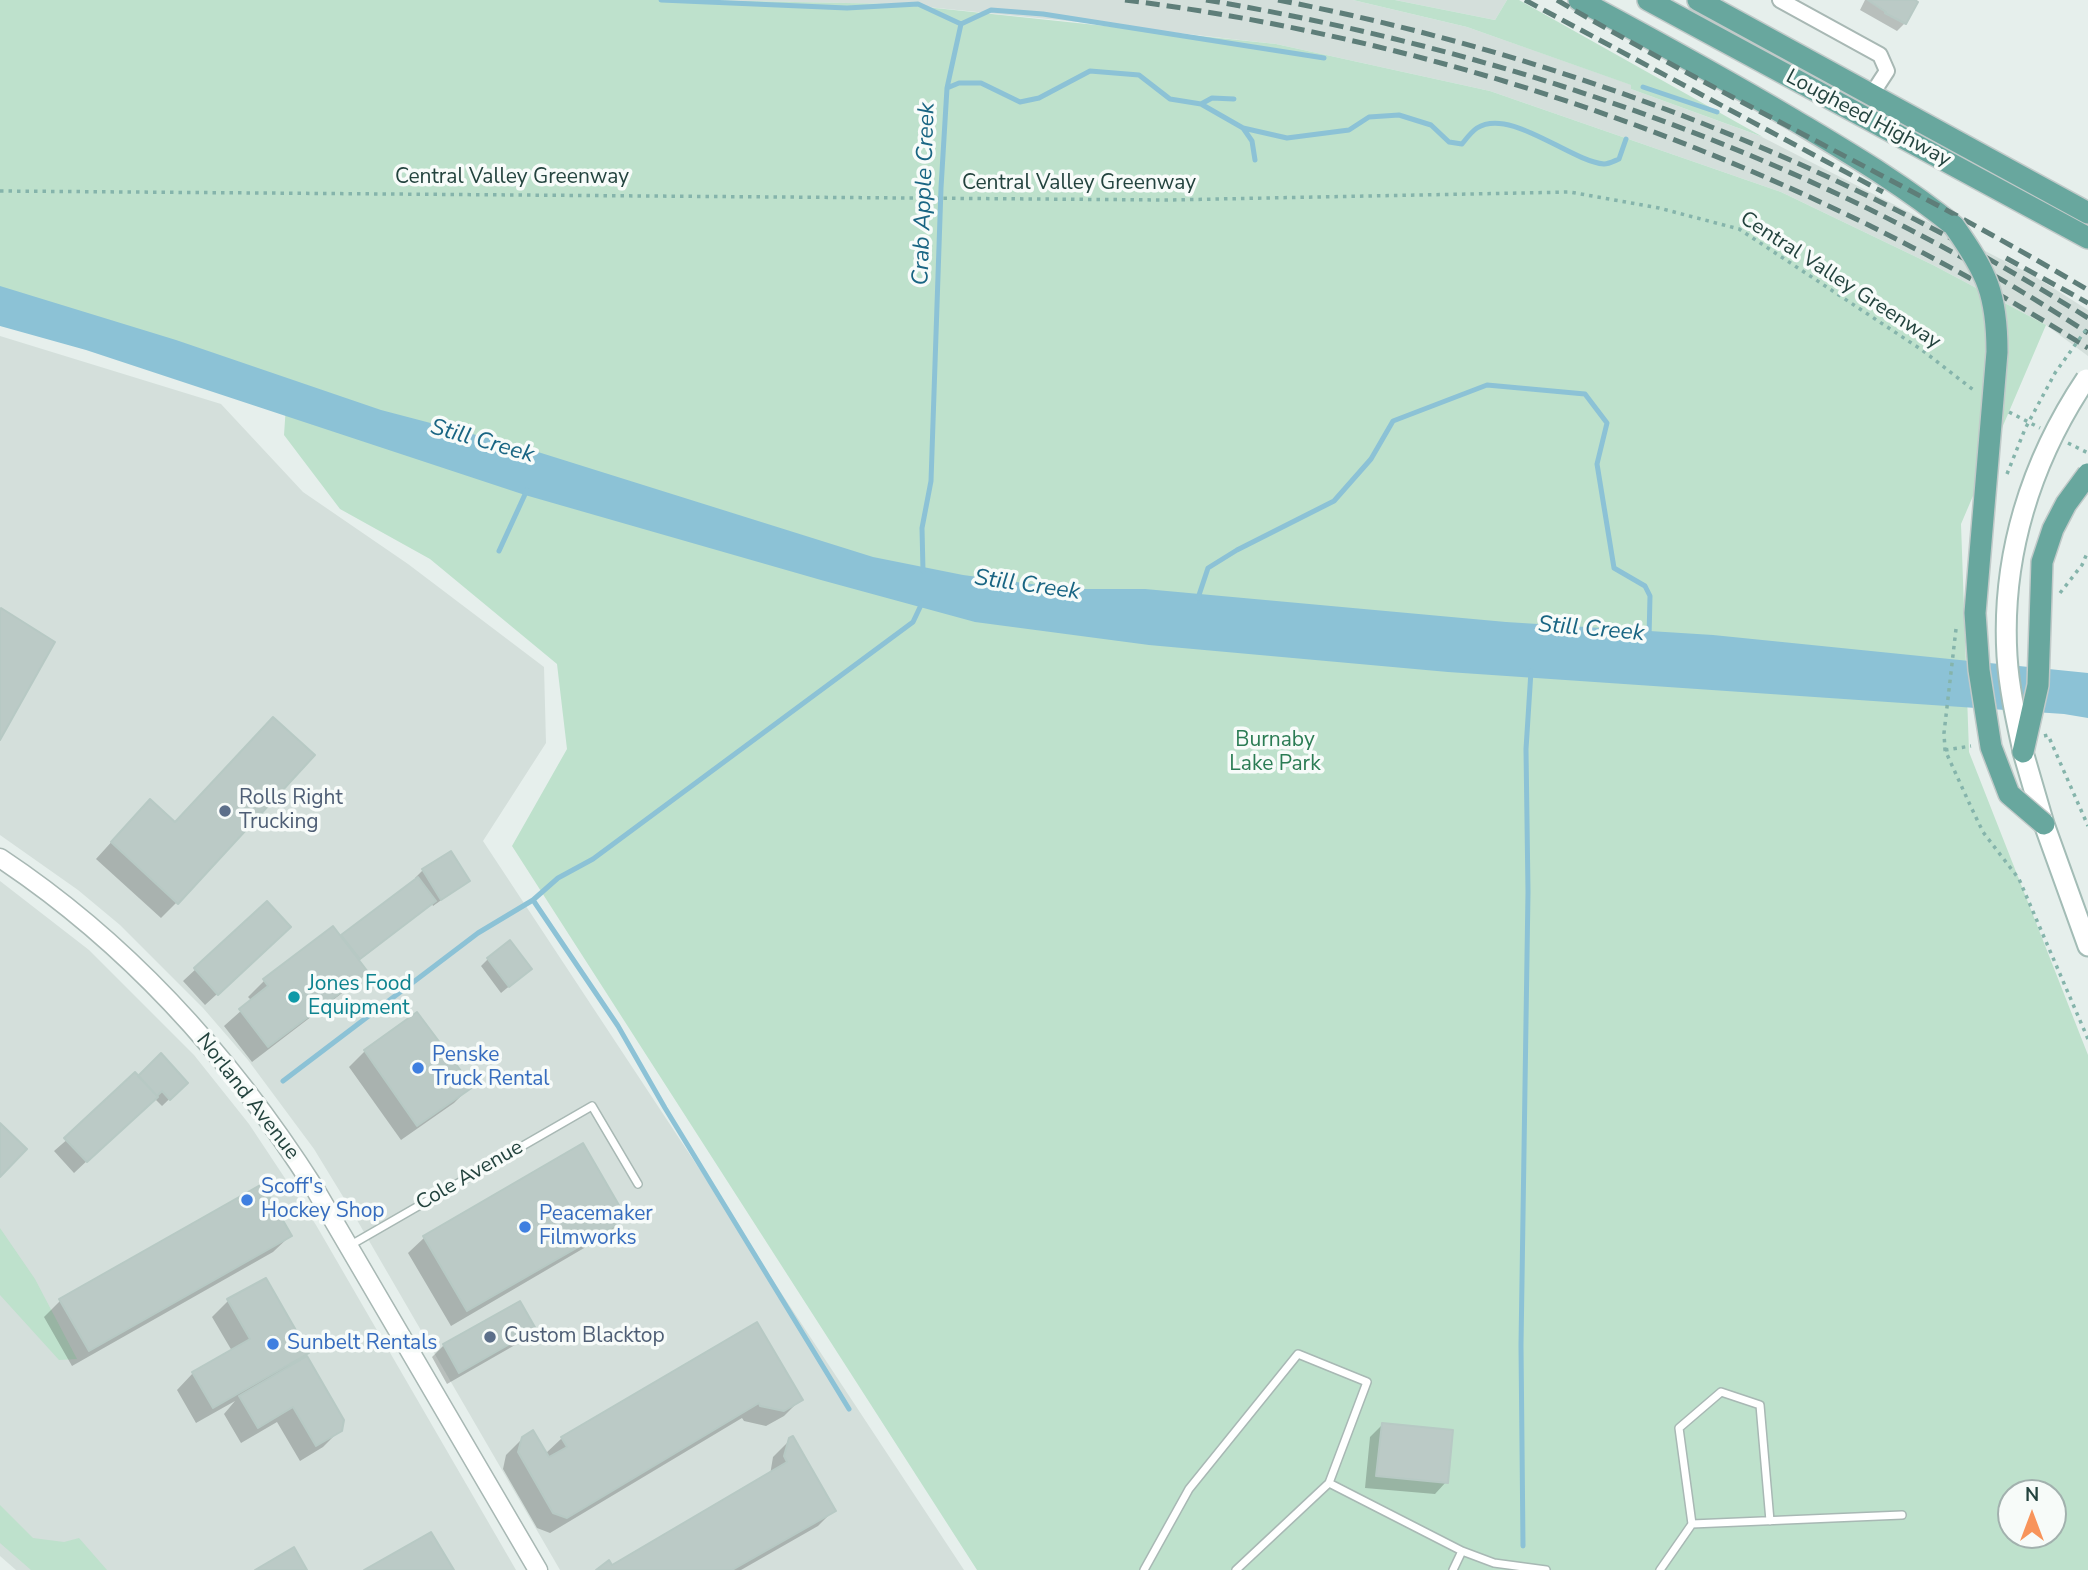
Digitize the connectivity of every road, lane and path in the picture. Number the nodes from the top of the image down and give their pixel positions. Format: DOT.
graph roads {
  1 [pos="1579,0"];
  2 [pos="1648,0"];
  3 [pos="1698,0"];
  4 [pos="1780,0"];
  5 [pos="1872,94"];
  6 [pos="0,191"];
  7 [pos="2088,213"];
  8 [pos="2088,237"];
  9 [pos="2088,327"];
  10 [pos="2088,376"];
  11 [pos="1979,394"];
  12 [pos="2002,408"];
  13 [pos="2051,434"];
  14 [pos="2063,440"];
  15 [pos="2088,453"];
  16 [pos="2088,474"];
  17 [pos="2007,475"];
  18 [pos="1953,640"];
  19 [pos="2023,752"];
  20 [pos="2044,824"];
  21 [pos="0,858"];
  22 [pos="2088,946"];
  23 [pos="2088,1039"];
  24 [pos="638,1184"];
  25 [pos="349,1246"];
  26 [pos="1329,1483"];
  27 [pos="1902,1515"];
  28 [pos="1770,1521"];
  29 [pos="1692,1524"];
  30 [pos="1462,1551"];
  31 [pos="538,1570"];
  32 [pos="1144,1570"];
  33 [pos="1236,1570"];
  34 [pos="1453,1570"];
  35 [pos="1546,1570"];
  36 [pos="1660,1570"];
  1 -- 20 [label="main road, bridge"];
  2 -- 8 [label="main road, Lougheed Highway"];
  3 -- 5 [label="main road, Lougheed Highway"];
  4 -- 5 [label="street"];
  5 -- 7 [label="main road, Lougheed Highway"];
  6 -- 11 [label="path, Central Valley Greenway"];
  9 -- 17 [label="path, bridge"];
  10 -- 19 [label="main road, bridge"];
  12 -- 13 [label="path"];
  14 -- 15 [label="path"];
  16 -- 19 [label="main road, bridge"];
  18 -- 23 [label="path"];
  19 -- 20 [label="main road"];
  20 -- 22 [label="main road"];
  21 -- 25 [label="street, Norland Avenue"];
  24 -- 25 [label="lane, Cole Avenue"];
  25 -- 31 [label="street, Norland Avenue"];
  26 -- 30 [label="lane"];
  26 -- 32 [label="lane"];
  26 -- 33 [label="lane"];
  27 -- 28 [label="lane"];
  28 -- 29 [label="lane"];
  28 -- 29 [label="lane"];
  29 -- 36 [label="lane"];
  30 -- 34 [label="lane"];
  30 -- 35 [label="lane"];
}
